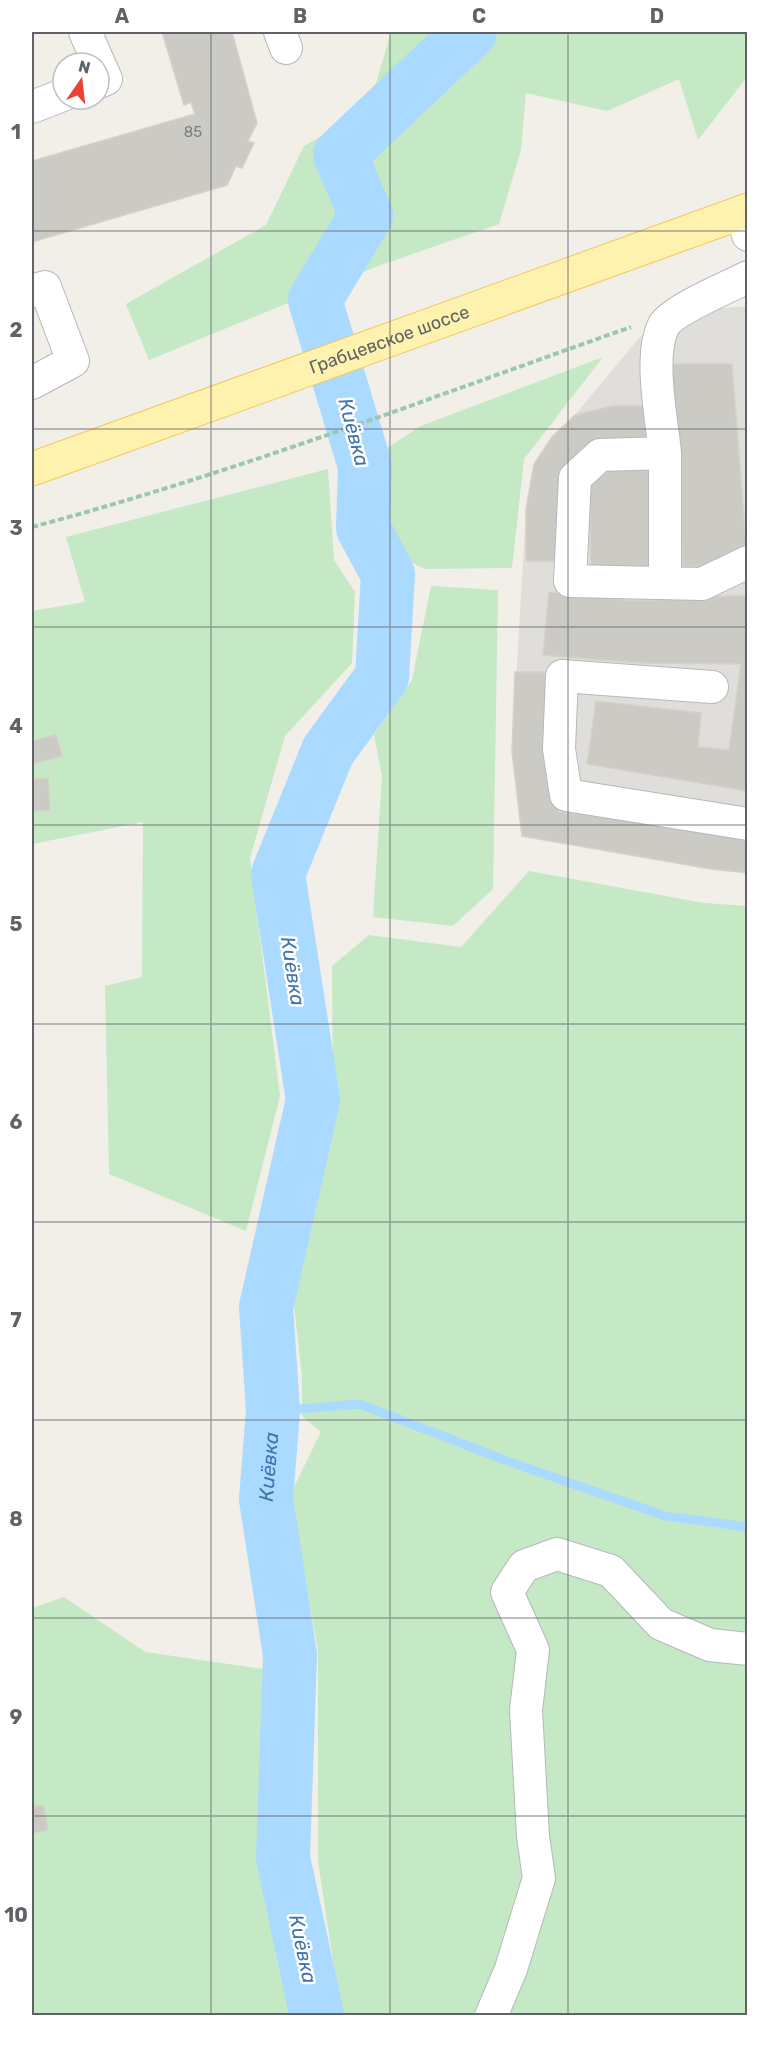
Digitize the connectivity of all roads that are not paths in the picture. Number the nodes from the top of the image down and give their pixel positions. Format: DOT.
graph roads {
  1 [pos="86,32"];
  2 [pos="94,51"];
  3 [pos="51,100"];
  4 [pos="32,107"];
  5 [pos="745,219"];
  6 [pos="747,277"];
  7 [pos="32,291"];
  8 [pos="32,383"];
  9 [pos="665,453"];
  10 [pos="32,470"];
  11 [pos="747,562"];
  12 [pos="665,583"];
  13 [pos="712,687"];
  14 [pos="747,824"];
  15 [pos="747,1649"];
  16 [pos="491,2016"];
  1 -- 2 [label="lane"];
  3 -- 4 [label="lane"];
  5 -- 10 [label="main road, Грабцевское шоссе"];
  6 -- 9 [label="lane"];
  7 -- 8 [label="lane"];
  9 -- 12 [label="lane"];
  9 -- 12 [label="lane"];
  11 -- 12 [label="lane"];
  13 -- 14 [label="lane"];
  15 -- 16 [label="lane"];
}
